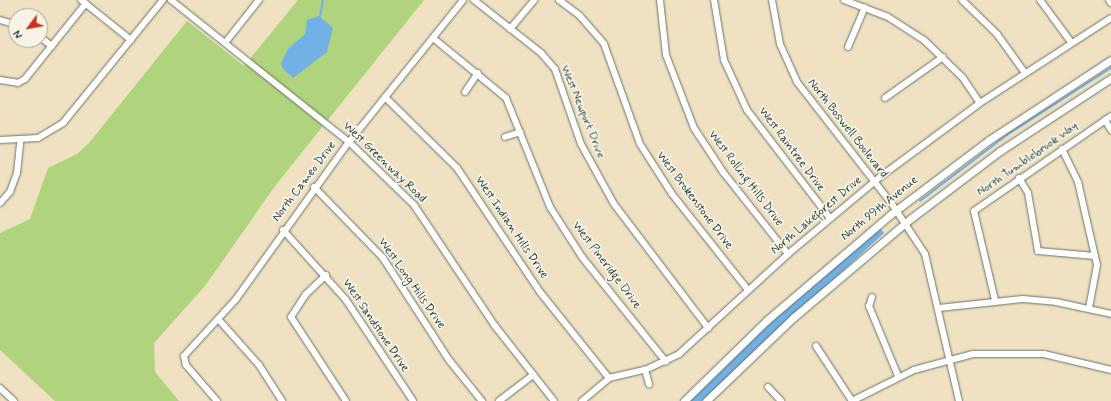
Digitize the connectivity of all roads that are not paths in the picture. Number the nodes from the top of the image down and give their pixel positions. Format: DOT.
graph roads {
  1 [pos="163,0"];
  2 [pos="171,0"];
  3 [pos="259,0"];
  4 [pos="463,0"];
  5 [pos="474,0"];
  6 [pos="534,0"];
  7 [pos="559,0"];
  8 [pos="660,0"];
  9 [pos="714,0"];
  10 [pos="772,0"];
  11 [pos="844,0"];
  12 [pos="962,0"];
  13 [pos="1040,0"];
  14 [pos="1109,0"];
  15 [pos="84,2"];
  16 [pos="1111,3"];
  17 [pos="865,7"];
  18 [pos="1111,18"];
  19 [pos="510,30"];
  20 [pos="433,38"];
  21 [pos="130,40"];
  22 [pos="1071,42"];
  23 [pos="48,43"];
  24 [pos="225,43"];
  25 [pos="52,46"];
  26 [pos="848,47"];
  27 [pos="943,57"];
  28 [pos="1111,60"];
  29 [pos="1025,72"];
  30 [pos="478,73"];
  31 [pos="1111,78"];
  32 [pos="0,80"];
  33 [pos="465,92"];
  34 [pos="385,97"];
  35 [pos="885,98"];
  36 [pos="980,103"];
  37 [pos="1108,118"];
  38 [pos="1111,130"];
  39 [pos="520,132"];
  40 [pos="505,137"];
  41 [pos="0,140"];
  42 [pos="20,142"];
  43 [pos="349,142"];
  44 [pos="1062,149"];
  45 [pos="1019,178"];
  46 [pos="875,182"];
  47 [pos="314,187"];
  48 [pos="0,203"];
  49 [pos="896,209"];
  50 [pos="830,218"];
  51 [pos="906,222"];
  52 [pos="283,230"];
  53 [pos="788,254"];
  54 [pos="1095,256"];
  55 [pos="326,275"];
  56 [pos="748,290"];
  57 [pos="872,297"];
  58 [pos="995,300"];
  59 [pos="939,308"];
  60 [pos="1089,308"];
  61 [pos="1111,314"];
  62 [pos="219,320"];
  63 [pos="708,328"];
  64 [pos="816,346"];
  65 [pos="950,359"];
  66 [pos="666,362"];
  67 [pos="645,370"];
  68 [pos="1111,370"];
  69 [pos="533,375"];
  70 [pos="898,376"];
  71 [pos="609,378"];
  72 [pos="649,384"];
  73 [pos="0,388"];
  74 [pos="768,388"];
  75 [pos="14,401"];
  76 [pos="217,401"];
  77 [pos="282,401"];
  78 [pos="346,401"];
  79 [pos="413,401"];
  80 [pos="482,401"];
  81 [pos="499,401"];
  82 [pos="554,401"];
  83 [pos="582,401"];
  84 [pos="684,401"];
  85 [pos="706,401"];
  86 [pos="781,401"];
  87 [pos="852,401"];
  88 [pos="959,401"];
  1 -- 21 [label="street"];
  2 -- 24 [label="street, West Greenway Road"];
  3 -- 24 [label="street"];
  4 -- 20 [label="street, North Cameo Drive"];
  5 -- 19 [label="street, West Newport Drive"];
  6 -- 19 [label="street"];
  7 -- 56 [label="street, West Brokenstone Drive"];
  8 -- 53 [label="street, West Rolling Hills Drive"];
  9 -- 50 [label="street, West Raintree Drive"];
  10 -- 46 [label="street, North Boswell Boulevard"];
  11 -- 17 [label="street"];
  12 -- 29 [label="street"];
  13 -- 22 [label="street"];
  14 -- 16 [label="street"];
  15 -- 21 [label="street"];
  15 -- 25 [label="street"];
  17 -- 26 [label="street"];
  17 -- 27 [label="street"];
  18 -- 22 [label="street, North Lakeforest Drive"];
  19 -- 63 [label="street, West Newport Drive"];
  20 -- 30 [label="street, West Pineridge Drive"];
  20 -- 34 [label="street, North Cameo Drive"];
  21 -- 42 [label="street"];
  22 -- 29 [label="street, North Lakeforest Drive"];
  23 -- 25 [label="street"];
  24 -- 43 [label="street, West Greenway Road"];
  25 -- 32 [label="street"];
  27 -- 35 [label="street"];
  27 -- 36 [label="street"];
  28 -- 49 [label="main road, North 99th Avenue"];
  29 -- 36 [label="street, North Lakeforest Drive"];
  30 -- 33 [label="street"];
  30 -- 39 [label="street, West Pineridge Drive"];
  31 -- 51 [label="main road"];
  34 -- 43 [label="street, North Cameo Drive"];
  34 -- 71 [label="street, West Indian Hills Drive"];
  36 -- 46 [label="street, North Lakeforest Drive"];
  37 -- 38 [label="street"];
  37 -- 44 [label="street, North Tumblebrook Way"];
  39 -- 40 [label="street"];
  39 -- 66 [label="street, West Pineridge Drive"];
  41 -- 42 [label="street"];
  42 -- 48 [label="street"];
  43 -- 47 [label="street, North Cameo Drive"];
  43 -- 69 [label="street, West Greenway Road"];
  44 -- 45 [label="street, North Tumblebrook Way"];
  44 -- 54 [label="street"];
  45 -- 54 [label="street"];
  45 -- 58 [label="street, North Tumblebrook Way"];
  46 -- 49 [label="street, North Boswell Boulevard"];
  46 -- 50 [label="street, North Lakeforest Drive"];
  47 -- 52 [label="street, North Cameo Drive"];
  47 -- 80 [label="street, West Long Hills Drive"];
  49 -- 51 [label="street, North Boswell Boulevard"];
  49 -- 84 [label="main road, North 99th Avenue"];
  50 -- 53 [label="street, North Lakeforest Drive"];
  51 -- 59 [label="street, North Boswell Boulevard"];
  51 -- 85 [label="main road"];
  52 -- 55 [label="street, West Sandstone Drive"];
  52 -- 62 [label="street, North Cameo Drive"];
  53 -- 56 [label="street, North Lakeforest Drive"];
  54 -- 60 [label="street"];
  55 -- 78 [label="street"];
  55 -- 79 [label="street, West Sandstone Drive"];
  56 -- 63 [label="street, North Lakeforest Drive"];
  57 -- 70 [label="street"];
  58 -- 59 [label="street"];
  58 -- 60 [label="street"];
  59 -- 65 [label="street, North Boswell Boulevard"];
  60 -- 61 [label="street"];
  62 -- 76 [label="street, North Cameo Drive"];
  62 -- 77 [label="street"];
  63 -- 66 [label="street, North Lakeforest Drive"];
  64 -- 87 [label="street"];
  65 -- 68 [label="street"];
  65 -- 70 [label="street"];
  65 -- 88 [label="street, North Boswell Boulevard"];
  66 -- 67 [label="street, North Lakeforest Drive"];
  67 -- 71 [label="street, North Lakeforest Drive"];
  67 -- 72 [label="street"];
  69 -- 81 [label="street"];
  69 -- 82 [label="street, West Greenway Road"];
  70 -- 87 [label="street"];
  71 -- 83 [label="street, North Lakeforest Drive"];
  73 -- 75 [label="street"];
  74 -- 86 [label="street"];
}
